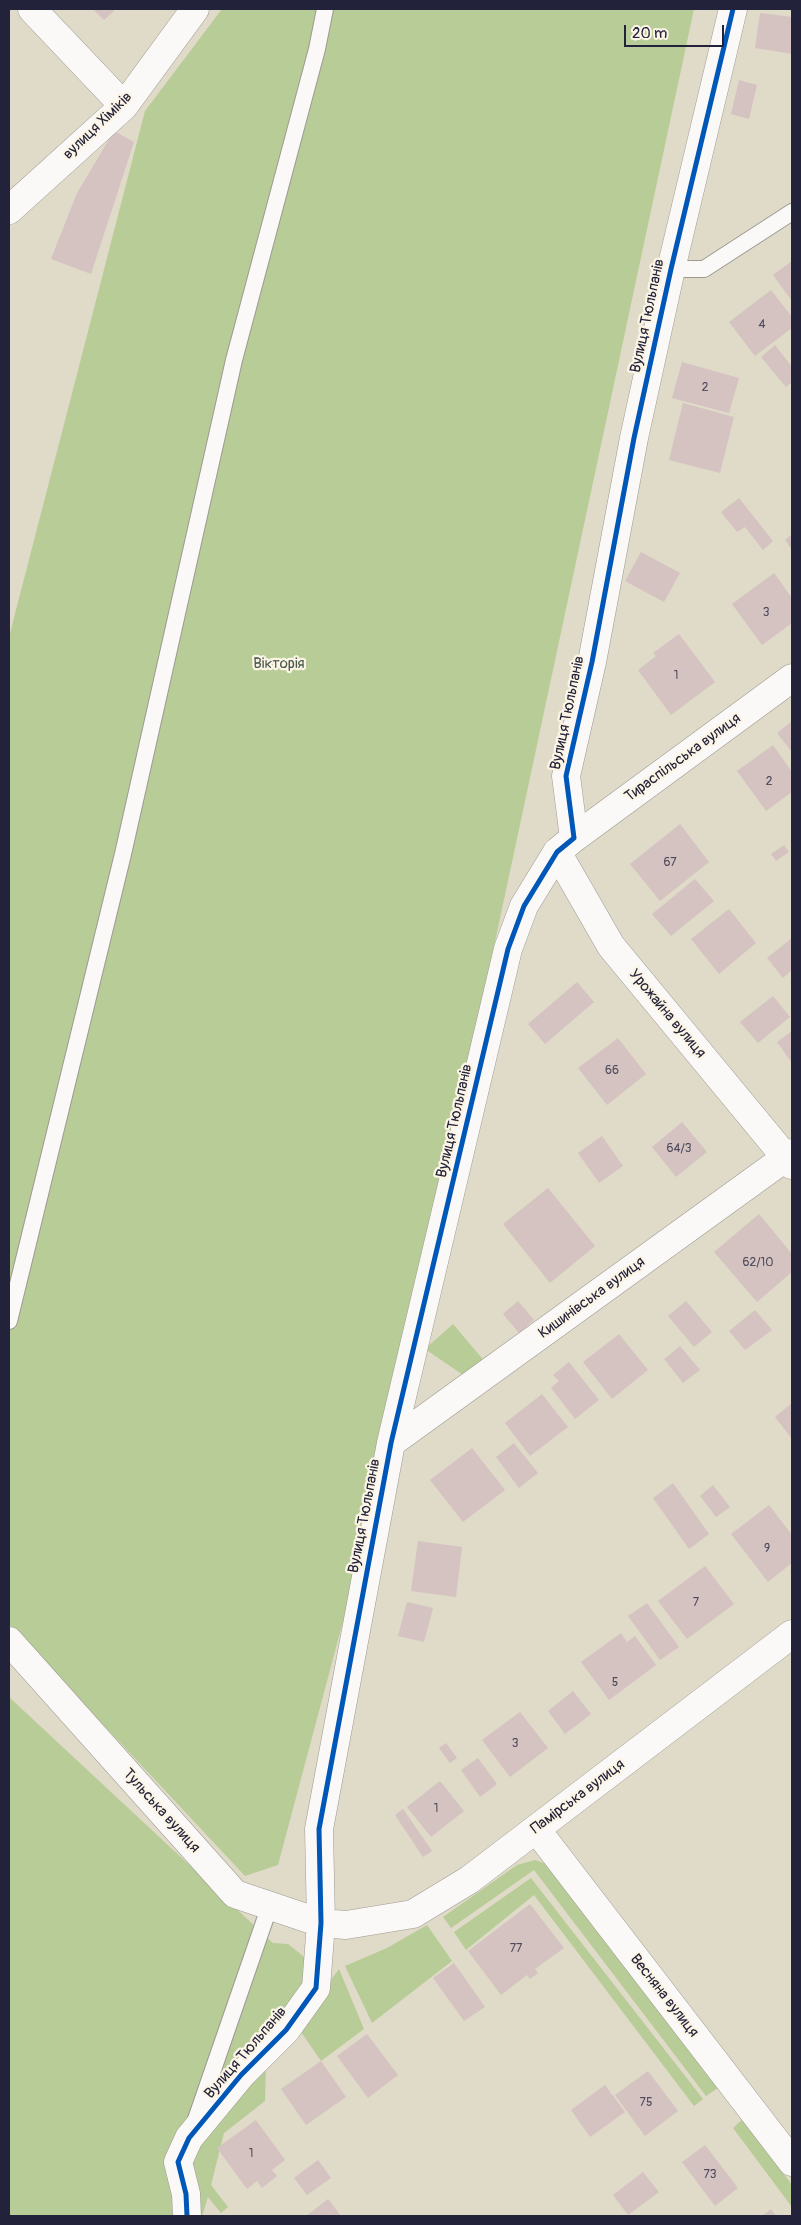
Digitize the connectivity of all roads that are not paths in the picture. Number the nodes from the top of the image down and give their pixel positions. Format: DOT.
graph roads {
  1 [pos="32,9"];
  2 [pos="195,9"];
  3 [pos="325,9"];
  4 [pos="733,9"];
  5 [pos="124,106"];
  6 [pos="9,210"];
  7 [pos="792,212"];
  8 [pos="671,269"];
  9 [pos="792,678"];
  10 [pos="565,845"];
  11 [pos="790,1159"];
  12 [pos="9,1321"];
  13 [pos="391,1443"];
  14 [pos="792,1634"];
  15 [pos="9,1641"];
  16 [pos="536,1829"];
  17 [pos="270,1905"];
  18 [pos="334,1924"];
  19 [pos="189,2138"];
  20 [pos="792,2162"];
  21 [pos="187,2216"];
  1 -- 5 [label="street"];
  2 -- 5 [label="street, вулиця Хіміків"];
  3 -- 12 [label="lane"];
  4 -- 8 [label="street, Вулиця Тюльпанів"];
  5 -- 6 [label="street, вулиця Хіміків"];
  7 -- 8 [label="lane"];
  8 -- 10 [label="street, Вулиця Тюльпанів"];
  9 -- 10 [label="street, Тираспільська вулиця"];
  10 -- 11 [label="street, Урожайна вулиця"];
  10 -- 13 [label="street, Вулиця Тюльпанів"];
  11 -- 13 [label="street, Кишинівська вулиця"];
  13 -- 18 [label="street, Вулиця Тюльпанів"];
  14 -- 16 [label="street, Памірська вулиця"];
  15 -- 17 [label="street, Тульська вулиця"];
  16 -- 18 [label="street, Памірська вулиця"];
  16 -- 20 [label="street, Весняна вулиця"];
  17 -- 18 [label="street, Тульська вулиця"];
  17 -- 19 [label="lane"];
  18 -- 19 [label="street, Вулиця Тюльпанів"];
  19 -- 21 [label="street, Вулиця Тюльпанів"];
}
